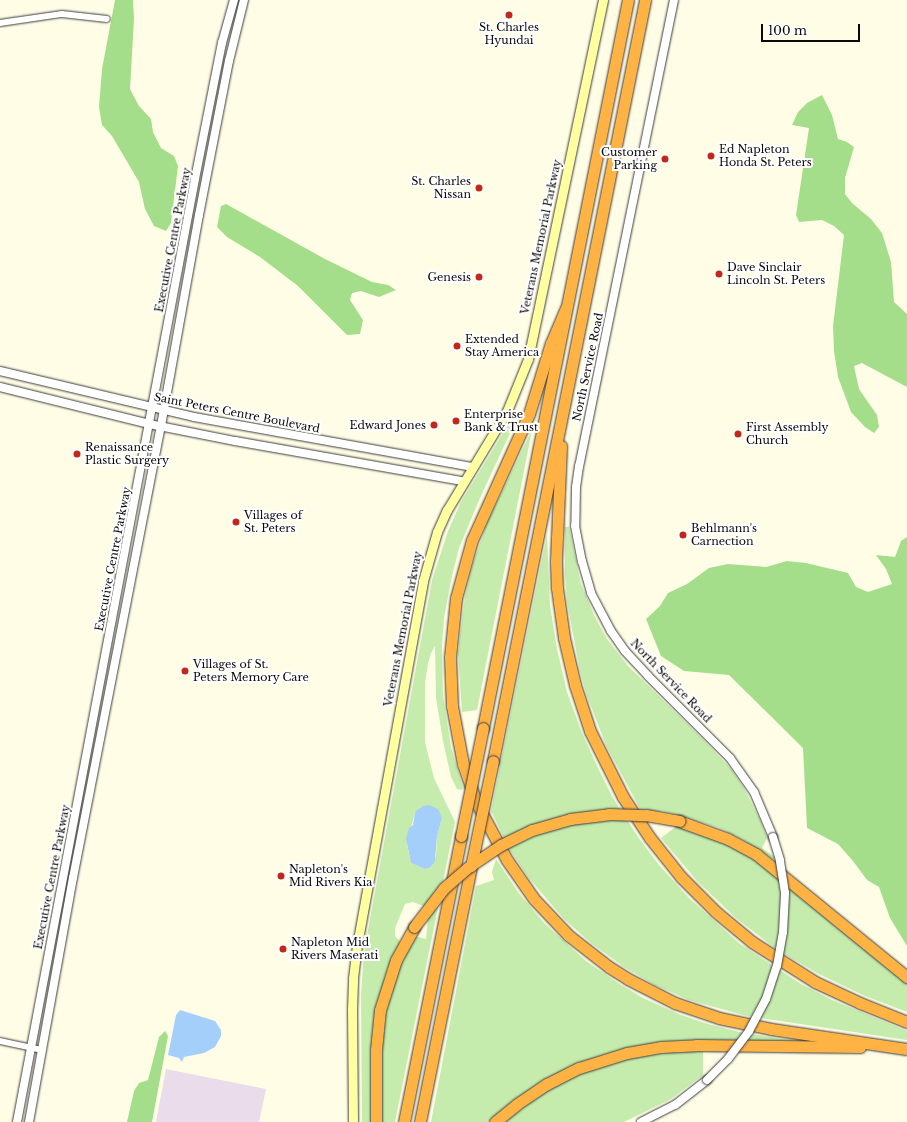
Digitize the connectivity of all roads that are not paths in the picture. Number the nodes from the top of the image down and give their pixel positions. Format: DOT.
graph roads {
  1 [pos="234,0"];
  2 [pos="244,0"];
  3 [pos="603,0"];
  4 [pos="628,0"];
  5 [pos="645,0"];
  6 [pos="674,0"];
  7 [pos="107,19"];
  8 [pos="0,23"];
  9 [pos="566,308"];
  10 [pos="0,371"];
  11 [pos="0,387"];
  12 [pos="152,408"];
  13 [pos="163,411"];
  14 [pos="562,411"];
  15 [pos="149,424"];
  16 [pos="161,426"];
  17 [pos="472,467"];
  18 [pos="463,481"];
  19 [pos="907,977"];
  20 [pos="907,1022"];
  21 [pos="0,1040"];
  22 [pos="893,1046"];
  23 [pos="32,1047"];
  24 [pos="907,1049"];
  25 [pos="42,1050"];
  26 [pos="17,1122"];
  27 [pos="28,1122"];
  28 [pos="353,1122"];
  29 [pos="376,1122"];
  30 [pos="404,1122"];
  31 [pos="420,1122"];
  32 [pos="495,1122"];
  33 [pos="641,1122"];
  1 -- 12 [label="street, Executive Centre Parkway"];
  2 -- 13 [label="street, Executive Centre Parkway"];
  3 -- 17 [label="main road, Veterans Memorial Parkway"];
  4 -- 9 [label="highway"];
  5 -- 14 [label="highway"];
  6 -- 33 [label="street, North Service Road, bridge"];
  7 -- 8 [label="street"];
  9 -- 22 [label="highway"];
  9 -- 30 [label="highway, bridge"];
  10 -- 12 [label="street, Saint Peters Centre Boulevard"];
  11 -- 15 [label="street"];
  12 -- 13 [label="street, Saint Peters Centre Boulevard"];
  12 -- 15 [label="street, Executive Centre Parkway"];
  13 -- 16 [label="street, Executive Centre Parkway"];
  13 -- 17 [label="street, Saint Peters Centre Boulevard"];
  14 -- 20 [label="highway"];
  14 -- 31 [label="highway, bridge"];
  15 -- 16 [label="street"];
  15 -- 23 [label="street, Executive Centre Parkway"];
  16 -- 18 [label="street"];
  16 -- 25 [label="street, Executive Centre Parkway"];
  17 -- 18 [label="main road, Veterans Memorial Parkway"];
  18 -- 28 [label="main road, Veterans Memorial Parkway"];
  19 -- 29 [label="highway, bridge"];
  21 -- 23 [label="street"];
  22 -- 24 [label="highway"];
  22 -- 32 [label="highway"];
  23 -- 25 [label="street"];
  23 -- 26 [label="street, Executive Centre Parkway"];
  25 -- 27 [label="street, Executive Centre Parkway"];
}
